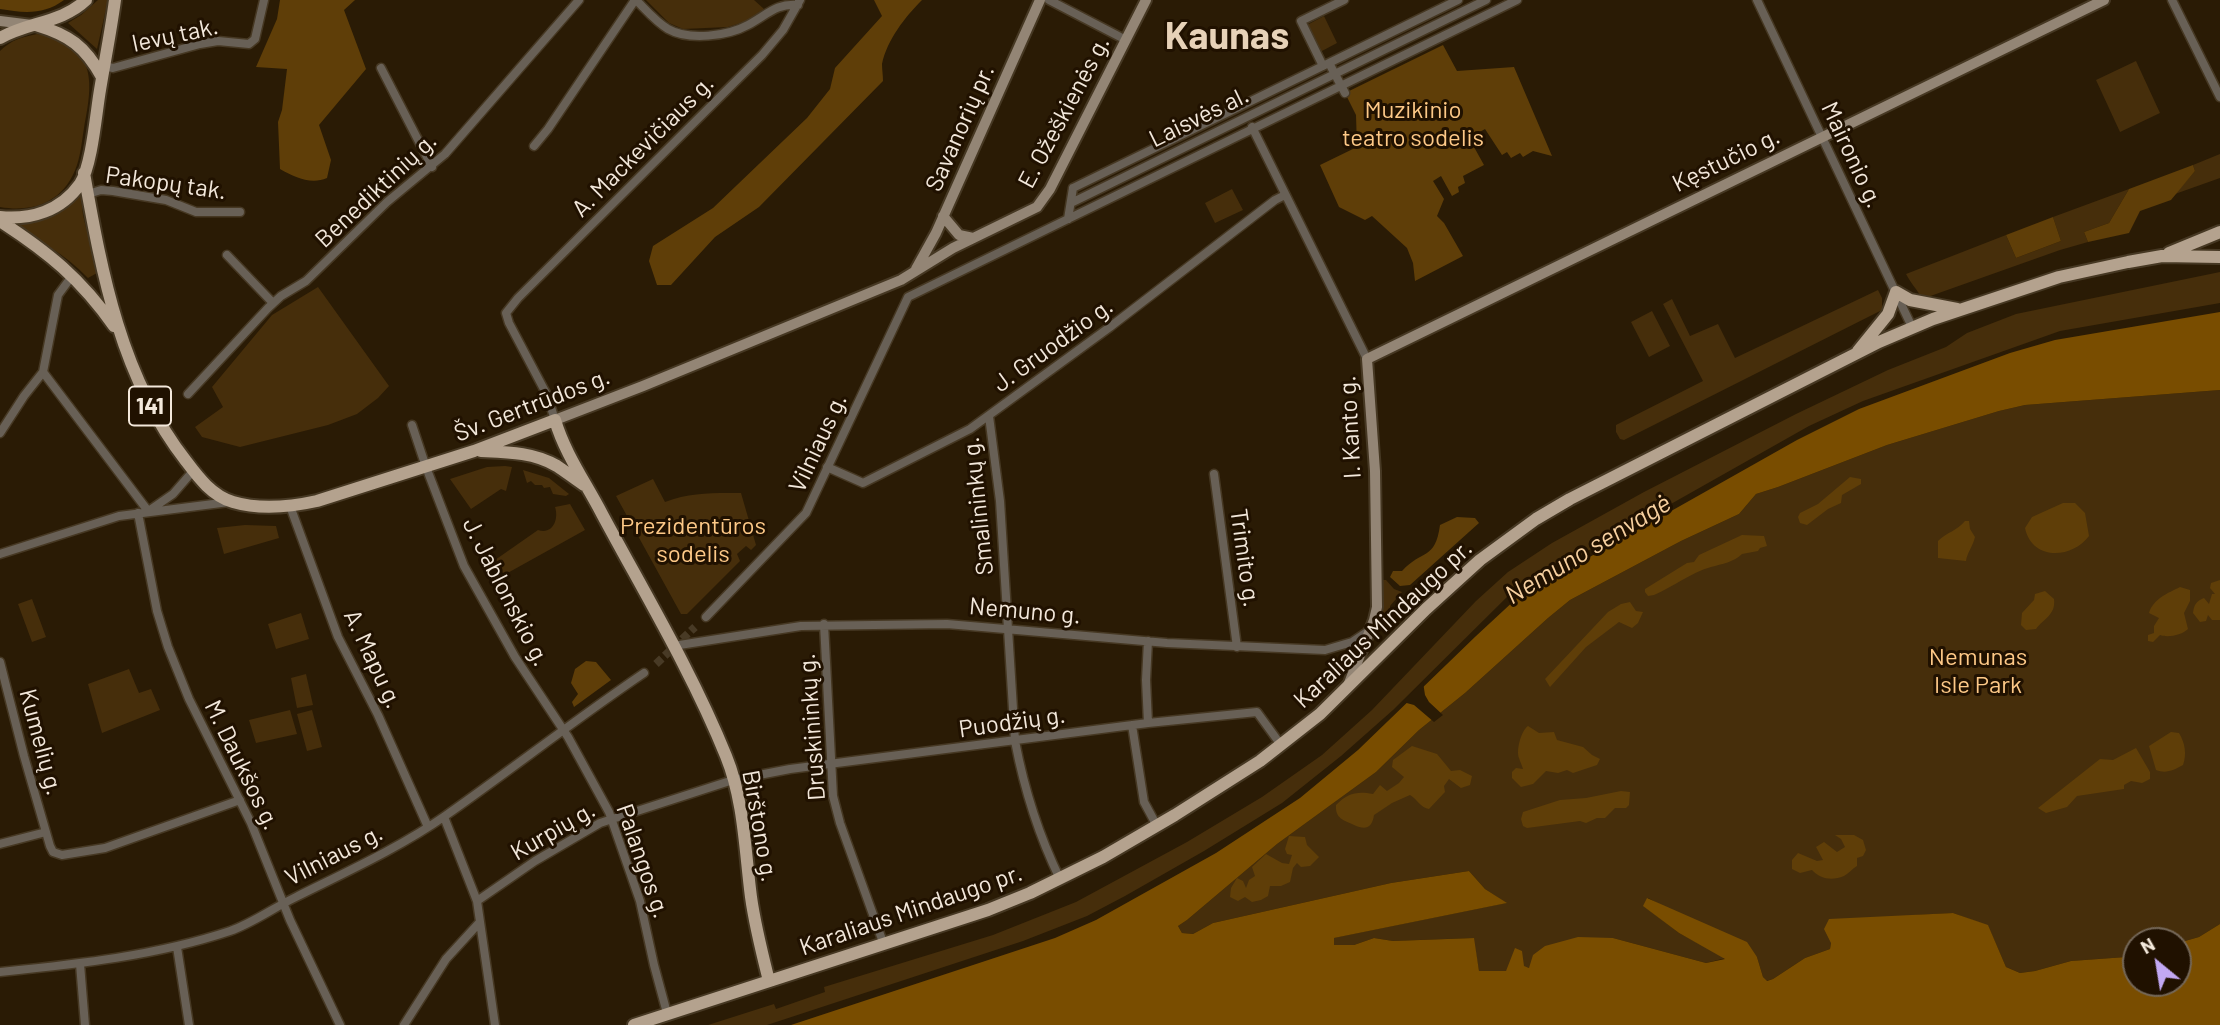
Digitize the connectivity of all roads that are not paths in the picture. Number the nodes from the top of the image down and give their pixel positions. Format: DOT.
graph roads {
  1 [pos="86,0"];
  2 [pos="115,0"];
  3 [pos="264,0"];
  4 [pos="579,0"];
  5 [pos="636,0"];
  6 [pos="1040,0"];
  7 [pos="1049,0"];
  8 [pos="1146,0"];
  9 [pos="1343,0"];
  10 [pos="1457,0"];
  11 [pos="1486,0"];
  12 [pos="1517,0"];
  13 [pos="1757,0"];
  14 [pos="2104,0"];
  15 [pos="2172,0"];
  16 [pos="799,2"];
  17 [pos="1427,15"];
  18 [pos="0,21"];
  19 [pos="35,25"];
  20 [pos="1433,26"];
  21 [pos="0,38"];
  22 [pos="1126,40"];
  23 [pos="1441,42"];
  24 [pos="1326,64"];
  25 [pos="381,68"];
  26 [pos="103,71"];
  27 [pos="1335,74"];
  28 [pos="1343,90"];
  29 [pos="2220,97"];
  30 [pos="1241,106"];
  31 [pos="1247,117"];
  32 [pos="1253,129"];
  33 [pos="1822,137"];
  34 [pos="534,146"];
  35 [pos="432,167"];
  36 [pos="85,173"];
  37 [pos="1073,188"];
  38 [pos="88,194"];
  39 [pos="1285,195"];
  40 [pos="1082,197"];
  41 [pos="1071,203"];
  42 [pos="1092,208"];
  43 [pos="240,212"];
  44 [pos="943,216"];
  45 [pos="0,219"];
  46 [pos="1068,219"];
  47 [pos="2220,232"];
  48 [pos="973,238"];
  49 [pos="227,255"];
  50 [pos="2162,256"];
  51 [pos="2220,257"];
  52 [pos="914,271"];
  53 [pos="72,276"];
  54 [pos="1896,292"];
  55 [pos="273,303"];
  56 [pos="1961,309"];
  57 [pos="1912,327"];
  58 [pos="120,334"];
  59 [pos="1855,354"];
  60 [pos="1367,359"];
  61 [pos="43,372"];
  62 [pos="188,394"];
  63 [pos="989,416"];
  64 [pos="555,419"];
  65 [pos="412,425"];
  66 [pos="0,433"];
  67 [pos="474,451"];
  68 [pos="426,467"];
  69 [pos="827,467"];
  70 [pos="193,471"];
  71 [pos="1214,474"];
  72 [pos="587,488"];
  73 [pos="232,502"];
  74 [pos="290,506"];
  75 [pos="148,511"];
  76 [pos="138,513"];
  77 [pos="0,554"];
  78 [pos="706,617"];
  79 [pos="824,624"];
  80 [pos="1007,628"];
  81 [pos="1370,630"];
  82 [pos="1148,641"];
  83 [pos="673,646"];
  84 [pos="1237,647"];
  85 [pos="0,662"];
  86 [pos="644,673"];
  87 [pos="1348,687"];
  88 [pos="1149,723"];
  89 [pos="1132,725"];
  90 [pos="563,730"];
  91 [pos="1015,741"];
  92 [pos="1281,745"];
  93 [pos="831,764"];
  94 [pos="733,780"];
  95 [pos="240,800"];
  96 [pos="444,817"];
  97 [pos="611,820"];
  98 [pos="1157,825"];
  99 [pos="428,827"];
  100 [pos="46,832"];
  101 [pos="0,844"];
  102 [pos="1060,879"];
  103 [pos="477,901"];
  104 [pos="283,903"];
  105 [pos="479,923"];
  106 [pos="884,945"];
  107 [pos="177,947"];
  108 [pos="80,964"];
  109 [pos="0,972"];
  110 [pos="769,981"];
  111 [pos="667,1013"];
  112 [pos="85,1025"];
  113 [pos="189,1025"];
  114 [pos="340,1025"];
  115 [pos="404,1025"];
  116 [pos="495,1025"];
  117 [pos="634,1025"];
  1 -- 19 [label="main road"];
  2 -- 26 [label="main road"];
  3 -- 26 [label="street, Ievų tak."];
  4 -- 35 [label="street, Benediktinių g."];
  5 -- 16 [label="street"];
  5 -- 34 [label="street"];
  6 -- 44 [label="street, Savanorių pr."];
  7 -- 22 [label="street"];
  8 -- 22 [label="street, E. Ožeškienės g."];
  9 -- 24 [label="street"];
  10 -- 17 [label="street"];
  11 -- 20 [label="street, Laisvės al."];
  12 -- 23 [label="street"];
  13 -- 33 [label="street, Maironio g."];
  14 -- 33 [label="street, Kęstučio g."];
  15 -- 29 [label="street"];
  16 -- 64 [label="street, A. Mackevičiaus g."];
  17 -- 20 [label="street"];
  17 -- 24 [label="street"];
  18 -- 19 [label="street"];
  19 -- 21 [label="main road"];
  19 -- 26 [label="main road"];
  20 -- 23 [label="street"];
  20 -- 27 [label="street, Laisvės al."];
  22 -- 48 [label="street, E. Ožeškienės g."];
  23 -- 28 [label="street"];
  24 -- 27 [label="street"];
  24 -- 30 [label="street"];
  25 -- 35 [label="street"];
  26 -- 36 [label="main road, 141"];
  27 -- 28 [label="street"];
  27 -- 31 [label="street, Laisvės al."];
  28 -- 32 [label="street"];
  30 -- 31 [label="street, I. Kanto g."];
  30 -- 37 [label="street"];
  31 -- 32 [label="street, I. Kanto g."];
  31 -- 40 [label="street, Laisvės al."];
  32 -- 39 [label="street, I. Kanto g."];
  32 -- 42 [label="street"];
  33 -- 54 [label="street, Maironio g."];
  33 -- 60 [label="street, Kęstučio g."];
  35 -- 55 [label="street, Benediktinių g."];
  36 -- 38 [label="main road, 141"];
  36 -- 45 [label="main road"];
  37 -- 40 [label="street"];
  37 -- 41 [label="street"];
  38 -- 43 [label="street, Pakopų tak."];
  38 -- 58 [label="main road, 141"];
  39 -- 60 [label="street, I. Kanto g."];
  39 -- 63 [label="street, J. Gruodžio g."];
  40 -- 41 [label="street, Laisvės al."];
  40 -- 42 [label="street"];
  41 -- 46 [label="street"];
  42 -- 46 [label="street"];
  44 -- 48 [label="street"];
  44 -- 52 [label="street, Savanorių pr."];
  45 -- 53 [label="main road, 141"];
  46 -- 69 [label="street, Vilniaus g."];
  47 -- 50 [label="main road, Karaliaus Mindaugo pr."];
  48 -- 52 [label="street"];
  49 -- 55 [label="street"];
  50 -- 51 [label="main road, Karaliaus Mindaugo pr."];
  50 -- 56 [label="main road, Karaliaus Mindaugo pr."];
  52 -- 64 [label="street, Šv. Gertrūdos g. / 141"];
  53 -- 58 [label="main road, 141"];
  53 -- 61 [label="street"];
  54 -- 56 [label="main road"];
  54 -- 57 [label="street, Maironio g."];
  54 -- 59 [label="main road"];
  55 -- 62 [label="street, Benediktinių g."];
  56 -- 57 [label="main road, Karaliaus Mindaugo pr."];
  57 -- 59 [label="main road, Karaliaus Mindaugo pr."];
  58 -- 70 [label="main road, 141"];
  59 -- 87 [label="main road, Karaliaus Mindaugo pr."];
  60 -- 81 [label="street, I. Kanto g."];
  61 -- 66 [label="street"];
  61 -- 75 [label="street"];
  63 -- 69 [label="street, J. Gruodžio g."];
  63 -- 80 [label="street, Smalininkų g."];
  64 -- 67 [label="main road, Šv. Gertrūdos g. / 141"];
  64 -- 72 [label="main road, Birštono g."];
  65 -- 68 [label="street, J. Jablonskio g."];
  67 -- 68 [label="main road, Šv. Gertrūdos g. / 141"];
  67 -- 72 [label="main road"];
  68 -- 74 [label="main road, Šv. Gertrūdos g. / 141"];
  68 -- 90 [label="street, J. Jablonskio g."];
  69 -- 78 [label="street, Vilniaus g."];
  70 -- 73 [label="main road, 141"];
  70 -- 75 [label="street, Šv. Gertrūdos g."];
  71 -- 84 [label="street, Trimito g."];
  72 -- 83 [label="main road, Birštono g."];
  73 -- 74 [label="main road, Šv. Gertrūdos g. / 141"];
  73 -- 75 [label="street, Šv. Gertrūdos g."];
  74 -- 99 [label="street, A. Mapu g."];
  75 -- 76 [label="street, Šv. Gertrūdos g."];
  76 -- 77 [label="street, Šv. Gertrūdos g."];
  76 -- 95 [label="street, M. Daukšos g."];
  79 -- 80 [label="street, Nemuno g."];
  79 -- 83 [label="street, Nemuno g."];
  79 -- 93 [label="street, Druskininkų g."];
  80 -- 82 [label="street, Nemuno g."];
  80 -- 91 [label="street, Smalininkų g."];
  81 -- 84 [label="street, Nemuno g."];
  81 -- 87 [label="street, I. Kanto g."];
  82 -- 84 [label="street, Nemuno g."];
  82 -- 88 [label="street"];
  83 -- 94 [label="main road, Birštono g."];
  85 -- 100 [label="street, Kumelių g."];
  86 -- 90 [label="street, Vilniaus g."];
  87 -- 92 [label="main road, Karaliaus Mindaugo pr."];
  88 -- 89 [label="street, Puodžių g."];
  88 -- 92 [label="street, Puodžių g."];
  89 -- 91 [label="street, Puodžių g."];
  89 -- 98 [label="street"];
  90 -- 96 [label="street, Vilniaus g."];
  90 -- 97 [label="street, Palangos g."];
  91 -- 93 [label="street, Puodžių g."];
  91 -- 102 [label="street, Smalininkų g."];
  92 -- 98 [label="main road, Karaliaus Mindaugo pr."];
  93 -- 94 [label="street, Puodžių g."];
  93 -- 106 [label="street, Druskininkų g."];
  94 -- 97 [label="street, Kurpių g."];
  94 -- 110 [label="main road, Birštono g."];
  95 -- 100 [label="street"];
  95 -- 104 [label="street, M. Daukšos g."];
  96 -- 99 [label="street, Vilniaus g."];
  96 -- 103 [label="street"];
  97 -- 103 [label="street, Kurpių g."];
  97 -- 111 [label="street, Palangos g."];
  98 -- 102 [label="main road, Karaliaus Mindaugo pr."];
  99 -- 104 [label="street, Vilniaus g."];
  100 -- 101 [label="street"];
  102 -- 106 [label="main road, Karaliaus Mindaugo pr."];
  103 -- 105 [label="street"];
  104 -- 107 [label="street, Vilniaus g."];
  104 -- 114 [label="street, M. Daukšos g."];
  105 -- 115 [label="street"];
  105 -- 116 [label="street"];
  106 -- 110 [label="main road, Karaliaus Mindaugo pr."];
  107 -- 108 [label="street, Vilniaus g."];
  107 -- 113 [label="street"];
  108 -- 109 [label="street, Vilniaus g."];
  108 -- 112 [label="street"];
  110 -- 111 [label="main road, Karaliaus Mindaugo pr."];
  111 -- 117 [label="main road, Karaliaus Mindaugo pr."];
}
